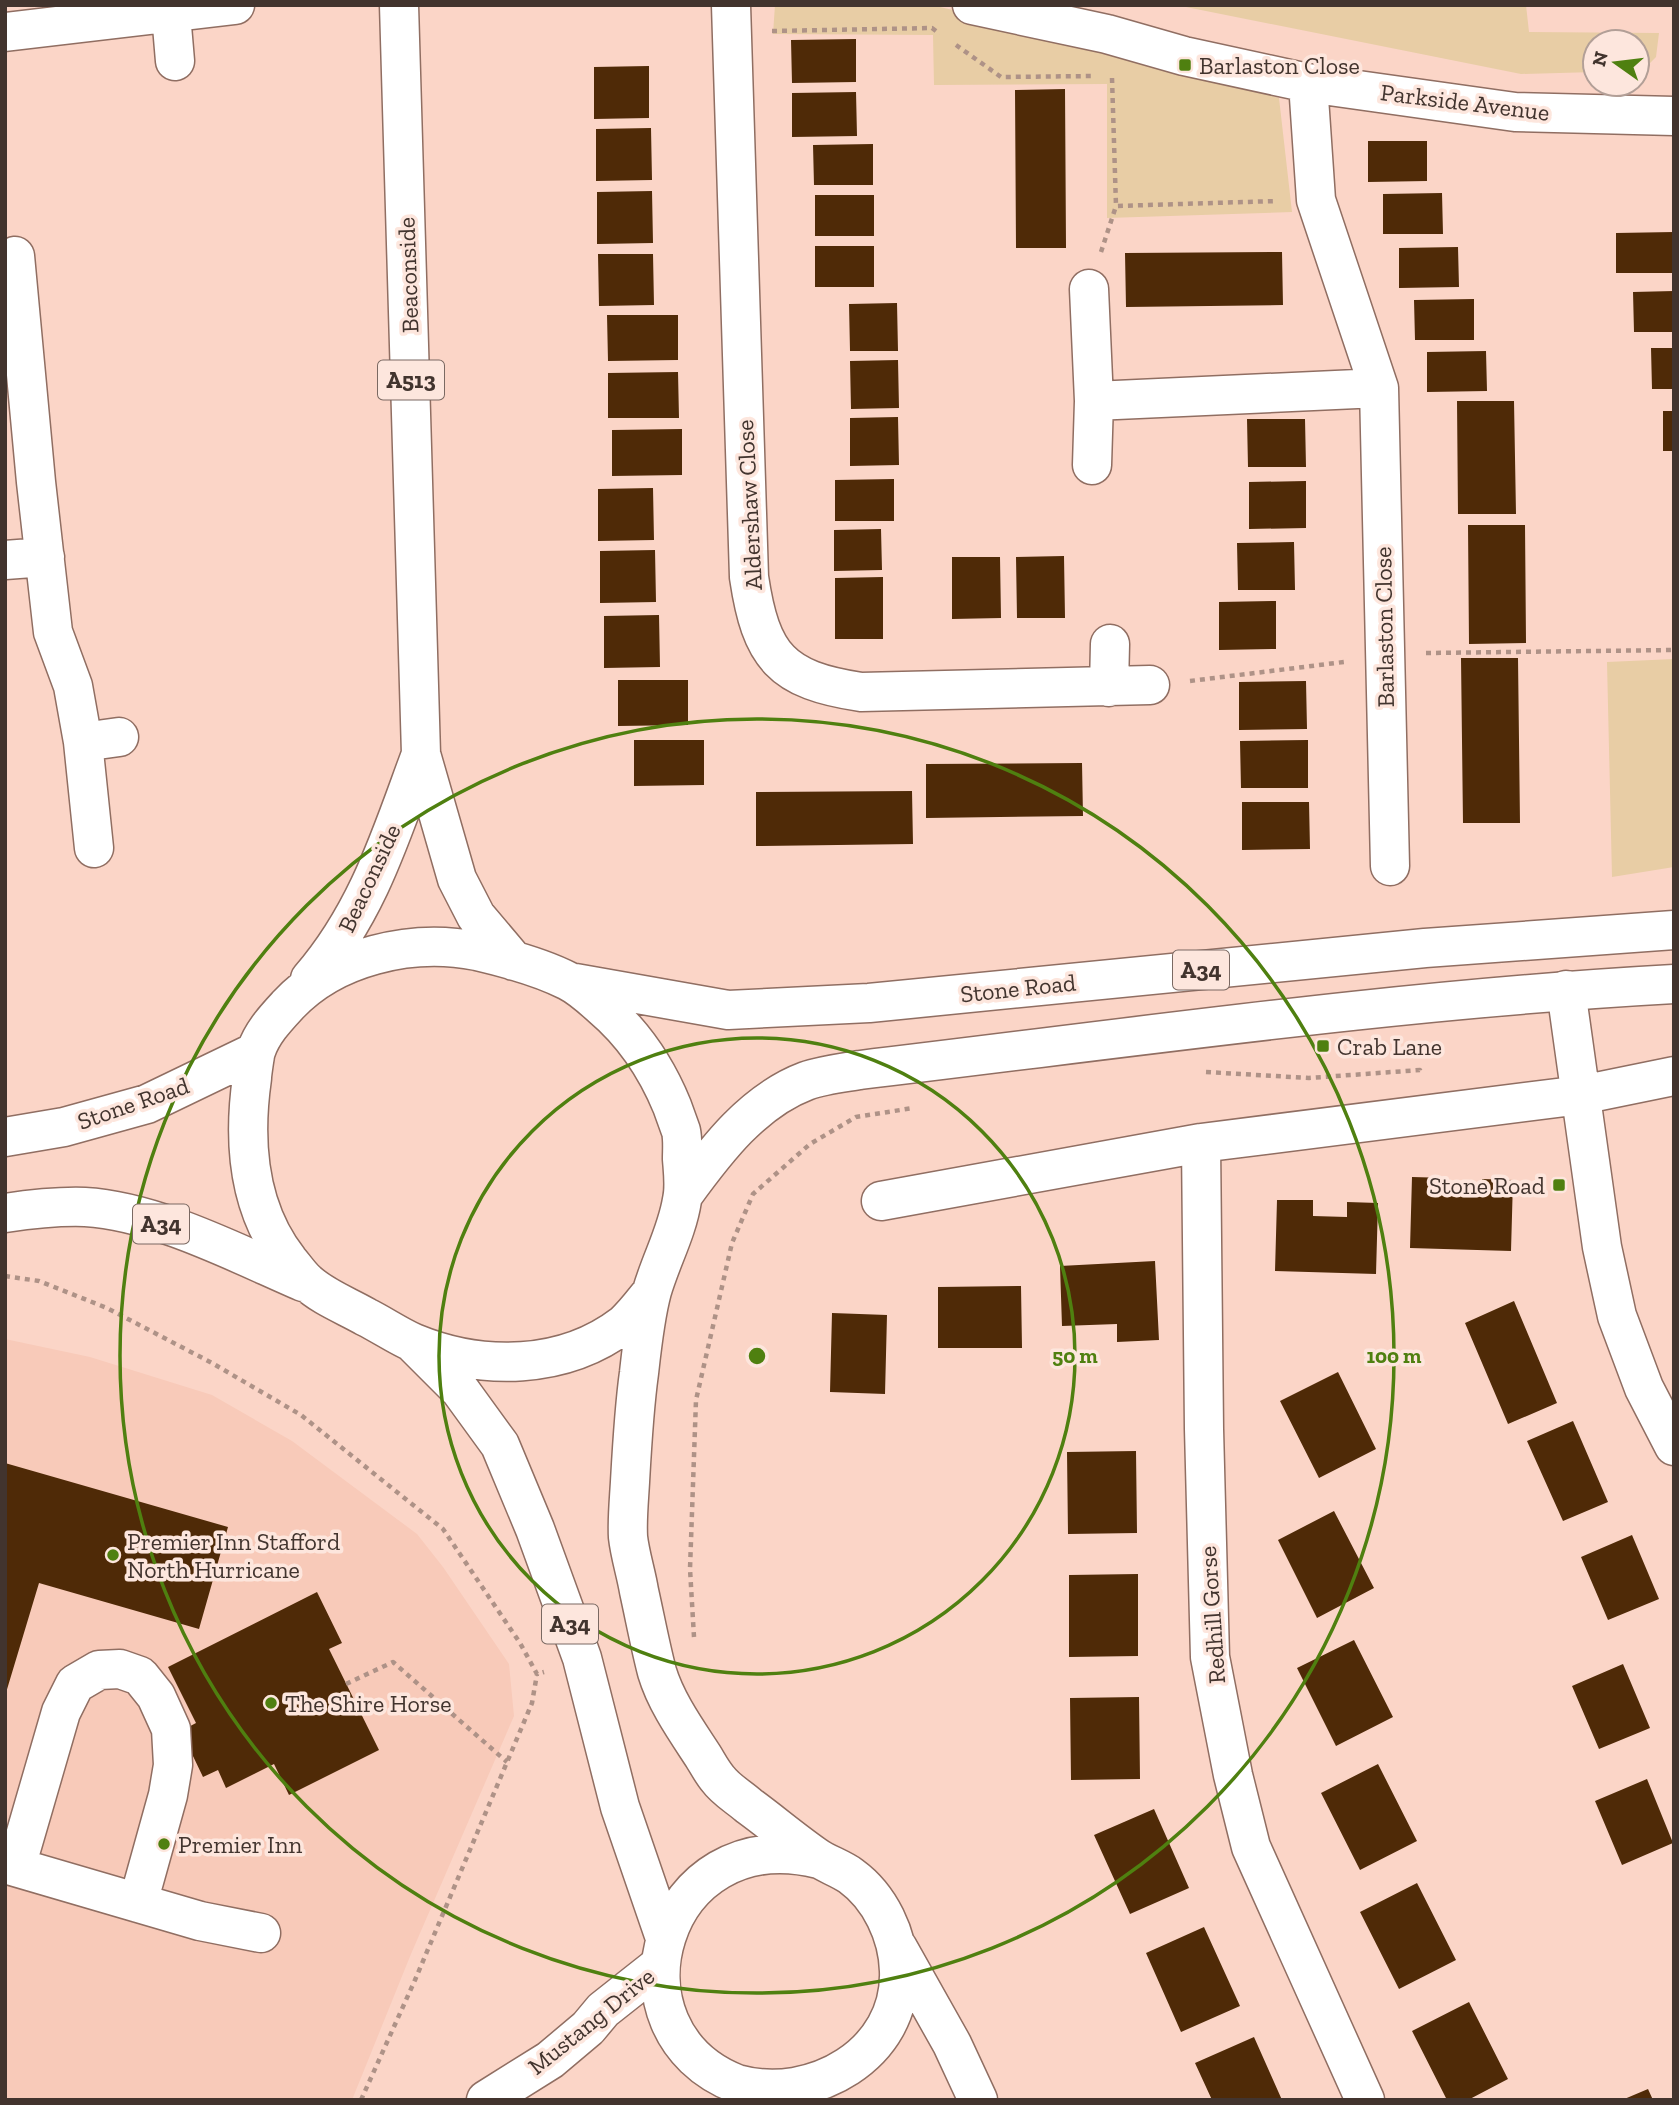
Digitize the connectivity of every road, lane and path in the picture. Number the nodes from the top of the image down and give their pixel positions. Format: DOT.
graph roads {
  1 [pos="235,5"];
  2 [pos="400,5"];
  3 [pos="972,5"];
  4 [pos="171,14"];
  5 [pos="732,18"];
  6 [pos="1107,20"];
  7 [pos="5,32"];
  8 [pos="942,35"];
  9 [pos="951,42"];
  10 [pos="175,61"];
  11 [pos="1098,76"];
  12 [pos="1112,76"];
  13 [pos="1308,83"];
  14 [pos="1674,116"];
  15 [pos="1316,200"];
  16 [pos="15,256"];
  17 [pos="1089,289"];
  18 [pos="1379,388"];
  19 [pos="1094,401"];
  20 [pos="1092,465"];
  21 [pos="45,557"];
  22 [pos="5,560"];
  23 [pos="1110,644"];
  24 [pos="1674,650"];
  25 [pos="1384,657"];
  26 [pos="1150,685"];
  27 [pos="1109,687"];
  28 [pos="421,754"];
  29 [pos="94,848"];
  30 [pos="1390,866"];
  31 [pos="1674,930"];
  32 [pos="514,961"];
  33 [pos="573,982"];
  34 [pos="1674,984"];
  35 [pos="1566,990"];
  36 [pos="300,992"];
  37 [pos="255,1052"];
  38 [pos="1674,1076"];
  39 [pos="1581,1095"];
  40 [pos="5,1137"];
  41 [pos="1201,1143"];
  42 [pos="684,1195"];
  43 [pos="881,1201"];
  44 [pos="5,1213"];
  45 [pos="5,1276"];
  46 [pos="308,1284"];
  47 [pos="651,1293"];
  48 [pos="412,1343"];
  49 [pos="1674,1446"];
  50 [pos="553,1669"];
  51 [pos="537,1674"];
  52 [pos="346,1684"];
  53 [pos="507,1762"];
  54 [pos="819,1859"];
  55 [pos="11,1866"];
  56 [pos="138,1903"];
  57 [pos="261,1933"];
  58 [pos="897,1946"];
  59 [pos="663,1951"];
  60 [pos="780,2094"];
  61 [pos="361,2100"];
  62 [pos="486,2100"];
  63 [pos="722,2100"];
  64 [pos="978,2100"];
  65 [pos="1365,2100"];
  1 -- 4 [label="main road"];
  2 -- 28 [label="main road, Beaconside / A513"];
  3 -- 6 [label="main road, Parkside Avenue"];
  4 -- 7 [label="main road"];
  4 -- 10 [label="main road"];
  5 -- 8 [label="path"];
  5 -- 27 [label="main road, Aldershaw Close"];
  6 -- 13 [label="main road, Parkside Avenue"];
  9 -- 11 [label="path"];
  12 -- 15 [label="path"];
  13 -- 14 [label="main road, Parkside Avenue"];
  13 -- 15 [label="main road, Barlaston Close"];
  15 -- 18 [label="main road, Barlaston Close"];
  16 -- 21 [label="main road"];
  17 -- 19 [label="main road"];
  18 -- 19 [label="main road"];
  18 -- 25 [label="main road, Barlaston Close"];
  19 -- 20 [label="main road"];
  21 -- 22 [label="main road"];
  21 -- 29 [label="main road"];
  23 -- 27 [label="main road"];
  24 -- 25 [label="path"];
  25 -- 26 [label="path"];
  25 -- 30 [label="main road, Barlaston Close"];
  26 -- 27 [label="main road, Aldershaw Close"];
  28 -- 32 [label="main road, Beaconside / A513"];
  28 -- 36 [label="main road, Beaconside / A513"];
  31 -- 33 [label="main road, Stone Road / A34"];
  32 -- 33 [label="main road"];
  32 -- 36 [label="main road"];
  33 -- 42 [label="main road"];
  34 -- 35 [label="main road, A34"];
  35 -- 39 [label="main road"];
  35 -- 42 [label="main road, A34"];
  36 -- 37 [label="main road"];
  37 -- 40 [label="main road, Stone Road"];
  37 -- 46 [label="main road"];
  38 -- 39 [label="main road"];
  39 -- 41 [label="main road"];
  39 -- 49 [label="main road"];
  41 -- 43 [label="main road"];
  41 -- 65 [label="main road, Redhill Gorse"];
  42 -- 47 [label="main road"];
  44 -- 46 [label="main road, A34"];
  45 -- 51 [label="path"];
  46 -- 48 [label="main road"];
  47 -- 48 [label="main road"];
  47 -- 54 [label="main road"];
  48 -- 59 [label="main road, A34"];
  50 -- 51 [label="path"];
  51 -- 53 [label="path"];
  52 -- 53 [label="path"];
  53 -- 61 [label="path"];
  54 -- 58 [label="main road"];
  54 -- 59 [label="main road"];
  55 -- 56 [label="main road"];
  55 -- 56 [label="main road"];
  56 -- 57 [label="main road"];
  58 -- 60 [label="main road"];
  58 -- 64 [label="main road"];
  59 -- 60 [label="main road"];
  59 -- 62 [label="main road, Mustang Drive"];
  60 -- 63 [label="main road"];
}
